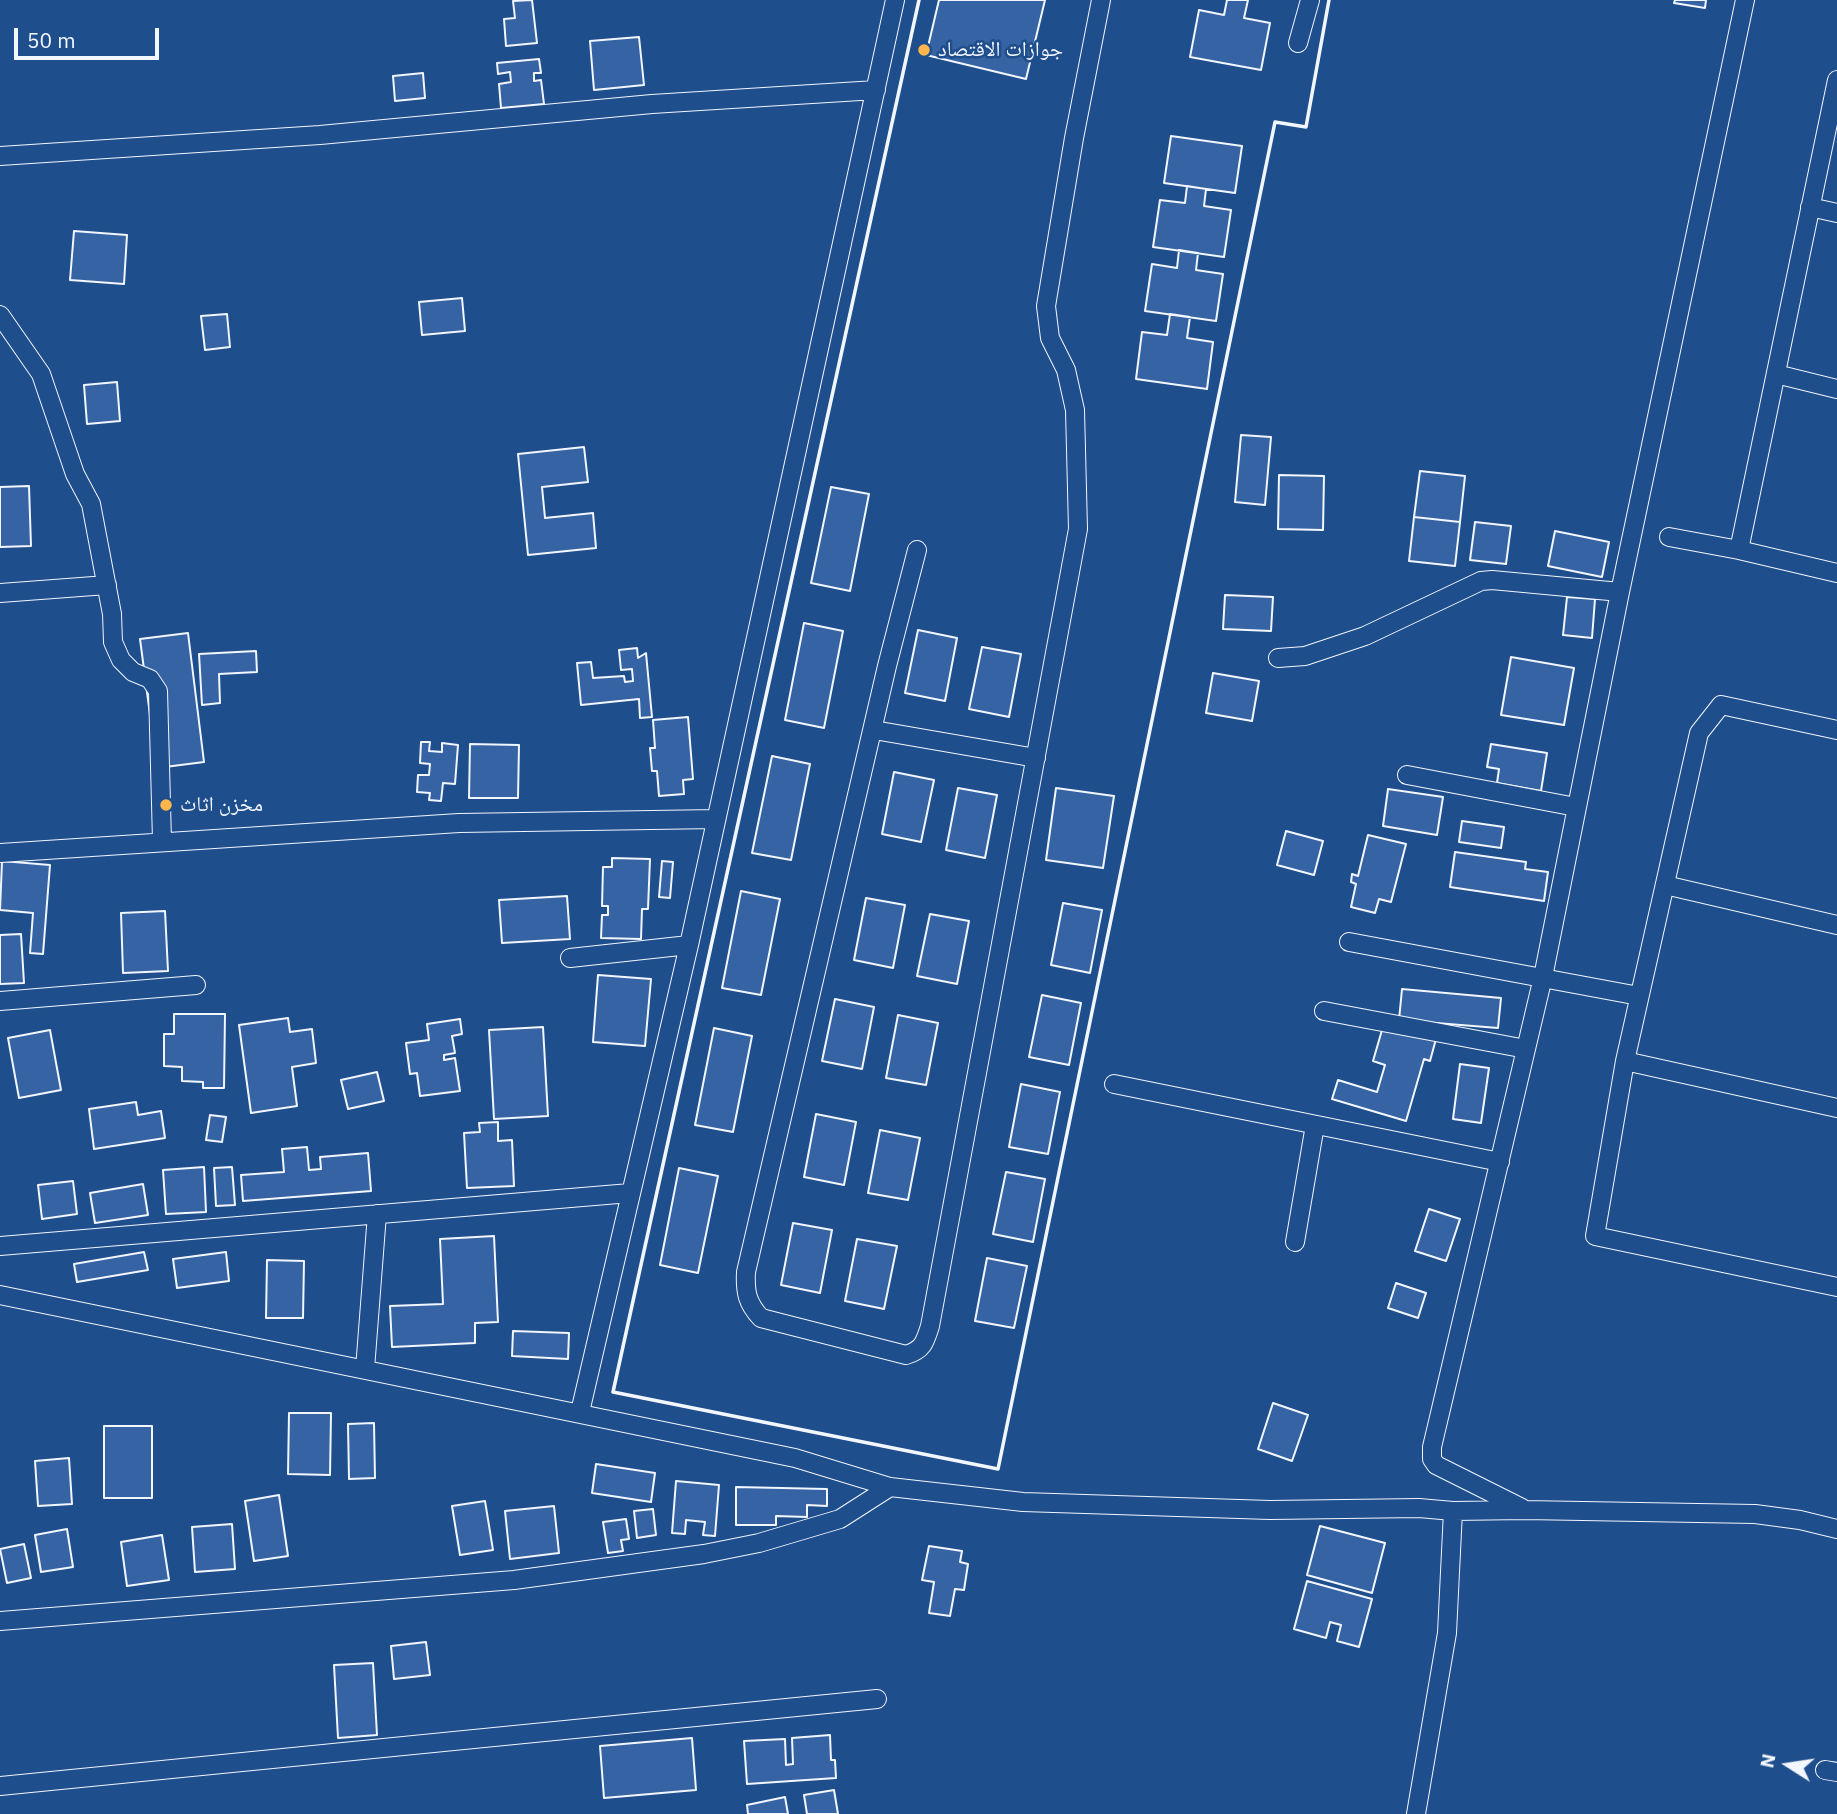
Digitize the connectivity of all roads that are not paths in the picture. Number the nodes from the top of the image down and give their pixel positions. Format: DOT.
graph roads {
  1 [pos="895,0"];
  2 [pos="1101,0"];
  3 [pos="1310,0"];
  4 [pos="1745,0"];
  5 [pos="1298,43"];
  6 [pos="1837,80"];
  7 [pos="876,90"];
  8 [pos="0,156"];
  9 [pos="1810,207"];
  10 [pos="1837,213"];
  11 [pos="0,315"];
  12 [pos="1776,374"];
  13 [pos="1837,390"];
  14 [pos="1670,537"];
  15 [pos="917,550"];
  16 [pos="1739,550"];
  17 [pos="1837,573"];
  18 [pos="107,584"];
  19 [pos="1620,592"];
  20 [pos="0,593"];
  21 [pos="1278,658"];
  22 [pos="874,730"];
  23 [pos="1837,730"];
  24 [pos="1036,758"];
  25 [pos="1407,775"];
  26 [pos="1576,807"];
  27 [pos="716,819"];
  28 [pos="162,841"];
  29 [pos="0,853"];
  30 [pos="1665,885"];
  31 [pos="1837,925"];
  32 [pos="1349,942"];
  33 [pos="689,945"];
  34 [pos="570,958"];
  35 [pos="1543,977"];
  36 [pos="196,985"];
  37 [pos="1639,996"];
  38 [pos="0,1001"];
  39 [pos="1324,1012"];
  40 [pos="1526,1049"];
  41 [pos="1625,1061"];
  42 [pos="1114,1084"];
  43 [pos="1837,1108"];
  44 [pos="1315,1125"];
  45 [pos="1500,1162"];
  46 [pos="630,1193"];
  47 [pos="377,1214"];
  48 [pos="1295,1242"];
  49 [pos="0,1246"];
  50 [pos="1837,1287"];
  51 [pos="0,1295"];
  52 [pos="365,1369"];
  53 [pos="580,1412"];
  54 [pos="890,1487"];
  55 [pos="1525,1510"];
  56 [pos="1453,1511"];
  57 [pos="1837,1529"];
  58 [pos="0,1621"];
  59 [pos="877,1699"];
  60 [pos="0,1786"];
  61 [pos="1416,1814"];
  1 -- 7 [label="street"];
  2 -- 24 [label="street"];
  3 -- 5 [label="street"];
  4 -- 19 [label="street"];
  6 -- 9 [label="street"];
  7 -- 8 [label="street"];
  7 -- 27 [label="street"];
  9 -- 10 [label="street"];
  9 -- 12 [label="street"];
  11 -- 18 [label="street"];
  12 -- 13 [label="street"];
  12 -- 16 [label="street"];
  14 -- 16 [label="street"];
  15 -- 22 [label="street"];
  16 -- 17 [label="street"];
  18 -- 20 [label="street"];
  18 -- 28 [label="street"];
  19 -- 21 [label="street"];
  19 -- 26 [label="street"];
  22 -- 24 [label="street"];
  22 -- 24 [label="street"];
  23 -- 30 [label="street"];
  25 -- 26 [label="street"];
  26 -- 35 [label="street"];
  27 -- 28 [label="street"];
  27 -- 33 [label="street"];
  28 -- 29 [label="street"];
  30 -- 31 [label="street"];
  30 -- 37 [label="street"];
  32 -- 35 [label="street"];
  33 -- 34 [label="street"];
  33 -- 46 [label="street"];
  35 -- 37 [label="street"];
  35 -- 40 [label="street"];
  36 -- 38 [label="street"];
  37 -- 41 [label="street"];
  39 -- 40 [label="street"];
  40 -- 45 [label="street"];
  41 -- 43 [label="street"];
  41 -- 50 [label="street"];
  42 -- 44 [label="street"];
  44 -- 45 [label="street"];
  44 -- 48 [label="street"];
  45 -- 55 [label="street"];
  46 -- 47 [label="street"];
  46 -- 53 [label="street"];
  47 -- 49 [label="street"];
  47 -- 52 [label="street"];
  51 -- 52 [label="street"];
  52 -- 53 [label="street"];
  53 -- 54 [label="street"];
  54 -- 56 [label="street"];
  54 -- 58 [label="street"];
  55 -- 56 [label="street"];
  55 -- 57 [label="street"];
  56 -- 61 [label="street"];
  59 -- 60 [label="street"];
}
